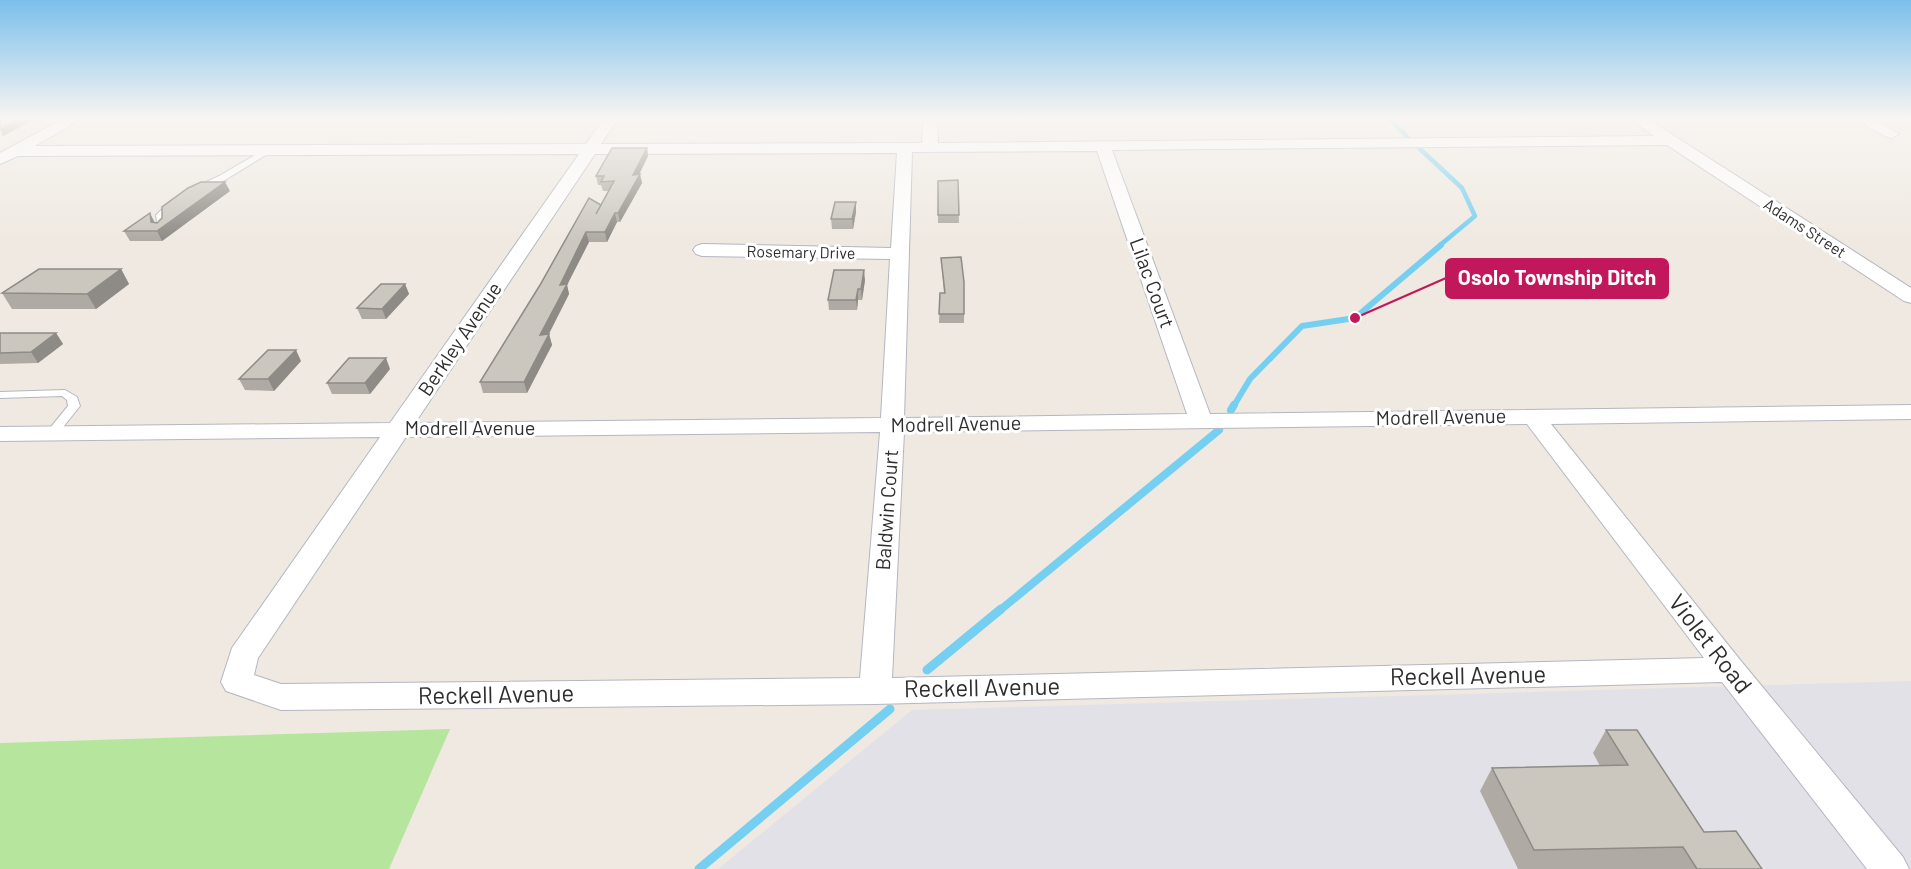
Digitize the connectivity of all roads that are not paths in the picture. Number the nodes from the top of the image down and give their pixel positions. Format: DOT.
graph roads {
  1 [pos="254,160"];
  2 [pos="583,160"];
  3 [pos="904,160"];
  4 [pos="1108,160"];
  5 [pos="1699,160"];
  6 [pos="161,228"];
  7 [pos="702,250"];
  8 [pos="900,254"];
  9 [pos="1911,297"];
  10 [pos="0,394"];
  11 [pos="1911,412"];
  12 [pos="1533,416"];
  13 [pos="1201,420"];
  14 [pos="892,425"];
  15 [pos="399,429"];
  16 [pos="52,433"];
  17 [pos="0,434"];
  18 [pos="1730,670"];
  19 [pos="237,682"];
  20 [pos="875,691"];
  21 [pos="1890,869"];
  1 -- 6 [label="lane"];
  2 -- 15 [label="street, Berkley Avenue"];
  3 -- 8 [label="street, Baldwin Court"];
  4 -- 13 [label="street, Lilac Court"];
  5 -- 9 [label="street, Adams Street"];
  7 -- 8 [label="street, Rosemary Drive"];
  8 -- 14 [label="street, Baldwin Court"];
  10 -- 16 [label="lane"];
  11 -- 12 [label="street, Modrell Avenue"];
  12 -- 13 [label="street, Modrell Avenue"];
  12 -- 18 [label="street, Violet Road"];
  13 -- 14 [label="street, Modrell Avenue"];
  14 -- 15 [label="street, Modrell Avenue"];
  14 -- 20 [label="street, Baldwin Court"];
  15 -- 16 [label="street, Modrell Avenue"];
  15 -- 19 [label="street, Berkley Avenue"];
  16 -- 17 [label="street, Modrell Avenue"];
  18 -- 20 [label="street, Reckell Avenue"];
  18 -- 21 [label="street, Violet Road"];
  19 -- 20 [label="street, Reckell Avenue"];
}
